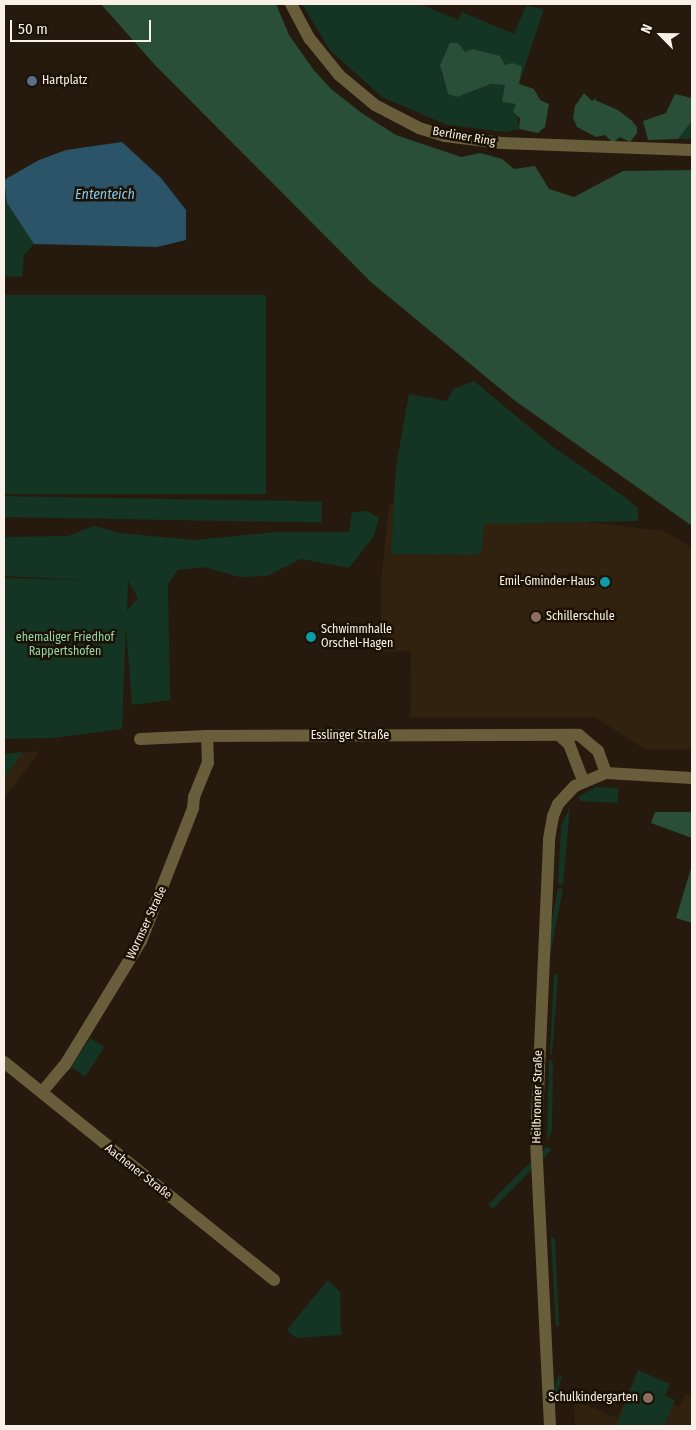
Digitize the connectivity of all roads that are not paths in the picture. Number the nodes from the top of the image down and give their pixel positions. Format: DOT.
graph roads {
  1 [pos="291,4"];
  2 [pos="692,150"];
  3 [pos="206,736"];
  4 [pos="560,736"];
  5 [pos="140,739"];
  6 [pos="606,773"];
  7 [pos="692,778"];
  8 [pos="583,781"];
  9 [pos="4,1062"];
  10 [pos="42,1092"];
  11 [pos="274,1280"];
  12 [pos="550,1426"];
  1 -- 2 [label="street, Berliner Ring"];
  3 -- 4 [label="street, Esslinger Straße"];
  3 -- 5 [label="street, Esslinger Straße"];
  3 -- 10 [label="street, Wormser Straße"];
  4 -- 6 [label="street, Esslinger Straße"];
  4 -- 8 [label="street"];
  6 -- 7 [label="street"];
  6 -- 8 [label="street"];
  8 -- 12 [label="street, Heilbronner Straße"];
  9 -- 10 [label="street, Aachener Straße"];
  10 -- 11 [label="street, Aachener Straße"];
}
